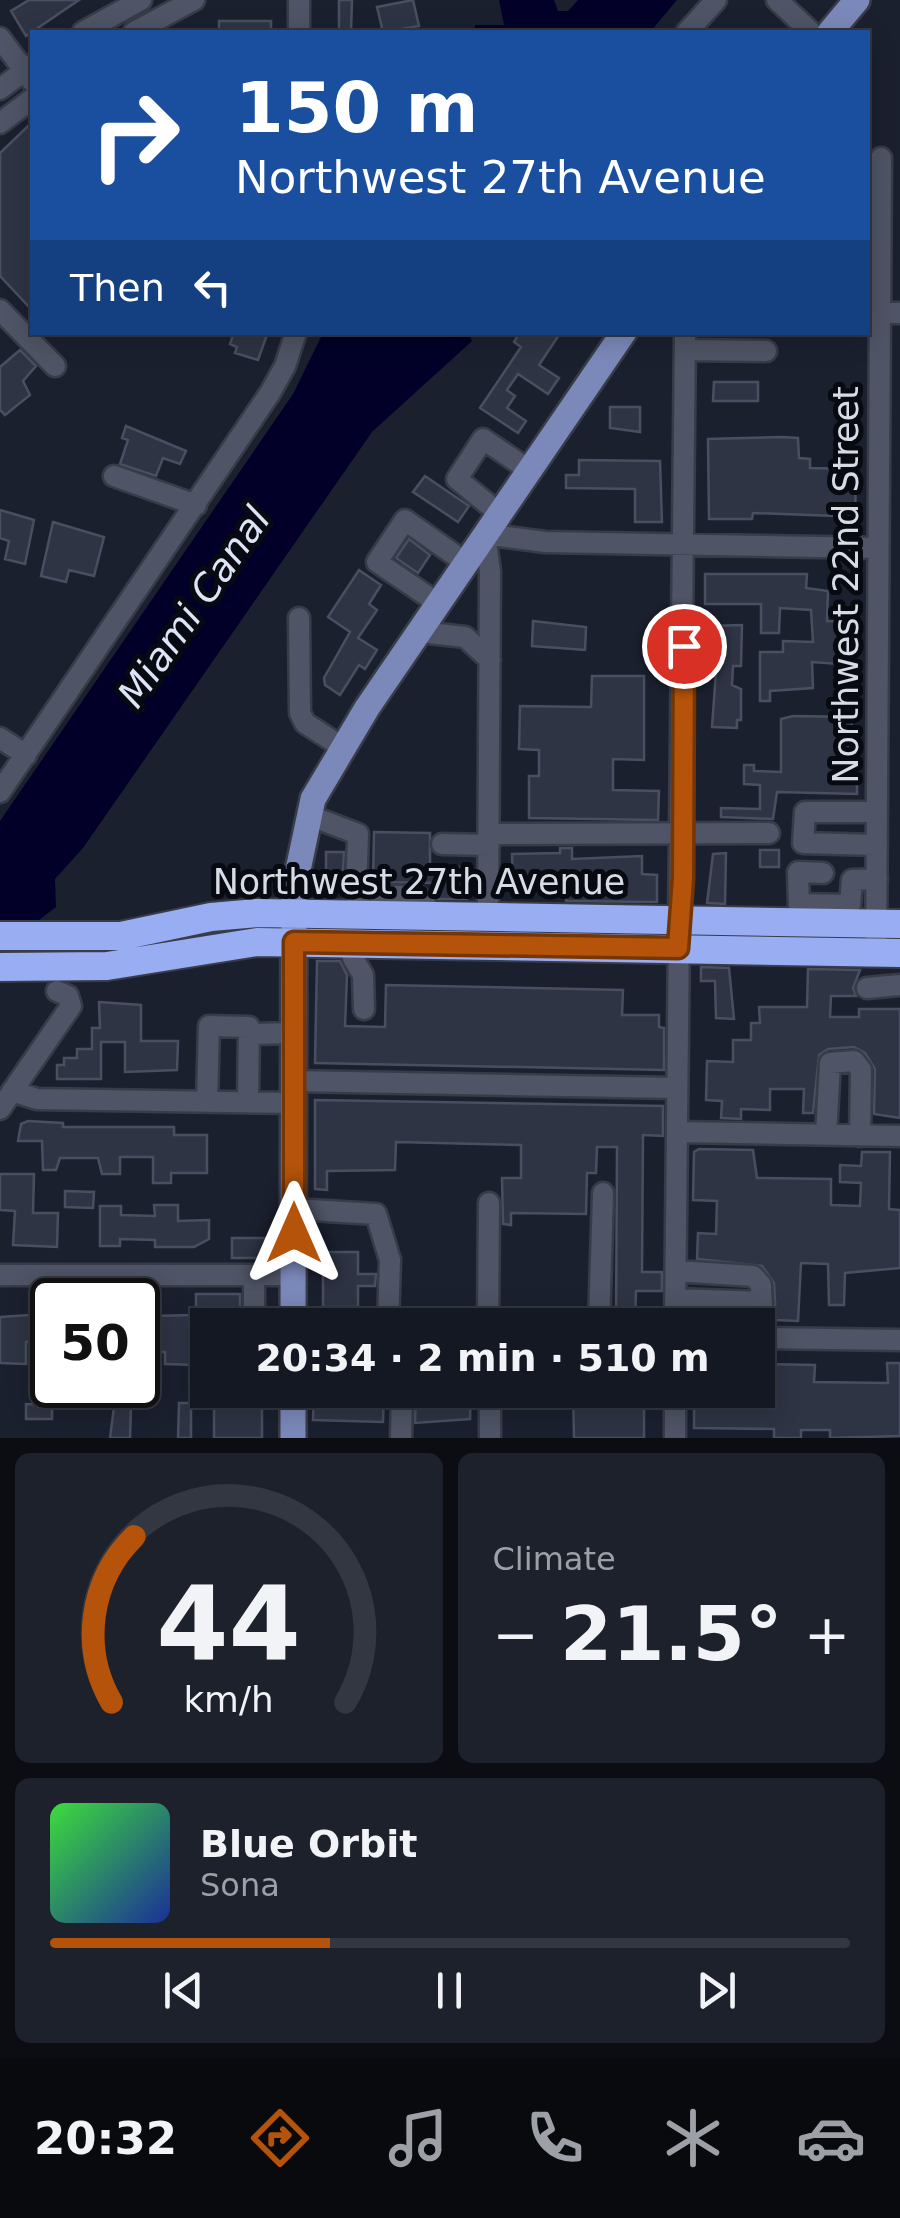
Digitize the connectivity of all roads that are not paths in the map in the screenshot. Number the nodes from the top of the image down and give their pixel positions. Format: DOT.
graph roads {
  1 [pos="141,0"];
  2 [pos="299,0"];
  3 [pos="716,0"];
  4 [pos="778,0"];
  5 [pos="857,0"];
  6 [pos="186,2"];
  7 [pos="86,30"];
  8 [pos="137,30"];
  9 [pos="299,30"];
  10 [pos="690,30"];
  11 [pos="809,30"];
  12 [pos="832,30"];
  13 [pos="0,38"];
  14 [pos="30,72"];
  15 [pos="0,89"];
  16 [pos="30,100"];
  17 [pos="0,123"];
  18 [pos="883,158"];
  19 [pos="0,310"];
  20 [pos="890,313"];
  21 [pos="622,335"];
  22 [pos="295,337"];
  23 [pos="685,341"];
  24 [pos="766,351"];
  25 [pos="55,366"];
  26 [pos="529,470"];
  27 [pos="114,476"];
  28 [pos="196,505"];
  29 [pos="493,524"];
  30 [pos="684,545"];
  31 [pos="878,548"];
  32 [pos="466,563"];
  33 [pos="438,604"];
  34 [pos="299,618"];
  35 [pos="420,632"];
  36 [pos="490,660"];
  37 [pos="0,738"];
  38 [pos="342,747"];
  39 [pos="26,755"];
  40 [pos="0,792"];
  41 [pos="877,812"];
  42 [pos="308,815"];
  43 [pos="683,832"];
  44 [pos="769,833"];
  45 [pos="489,840"];
  46 [pos="442,844"];
  47 [pos="877,844"];
  48 [pos="836,876"];
  49 [pos="877,879"];
  50 [pos="375,905"];
  51 [pos="294,913"];
  52 [pos="799,913"];
  53 [pos="488,916"];
  54 [pos="682,920"];
  55 [pos="888,923"];
  56 [pos="0,936"];
  57 [pos="294,942"];
  58 [pos="352,943"];
  59 [pos="678,948"];
  60 [pos="888,952"];
  61 [pos="0,967"];
  62 [pos="64,980"];
  63 [pos="900,985"];
  64 [pos="867,988"];
  65 [pos="364,1009"];
  66 [pos="293,1033"];
  67 [pos="249,1034"];
  68 [pos="677,1088"];
  69 [pos="293,1092"];
  70 [pos="6,1100"];
  71 [pos="207,1101"];
  72 [pos="248,1102"];
  73 [pos="677,1132"];
  74 [pos="826,1135"];
  75 [pos="860,1136"];
  76 [pos="900,1136"];
  77 [pos="603,1192"];
  78 [pos="489,1203"];
  79 [pos="294,1209"];
  80 [pos="676,1270"];
  81 [pos="0,1275"];
  82 [pos="294,1275"];
  83 [pos="254,1276"];
  84 [pos="676,1299"];
  85 [pos="762,1302"];
  86 [pos="254,1308"];
  87 [pos="293,1308"];
  88 [pos="389,1308"];
  89 [pos="488,1308"];
  90 [pos="600,1308"];
  91 [pos="676,1308"];
  92 [pos="762,1308"];
  93 [pos="775,1338"];
  94 [pos="900,1340"];
  95 [pos="293,1408"];
  96 [pos="401,1408"];
  97 [pos="490,1408"];
  98 [pos="675,1408"];
  99 [pos="293,1438"];
  100 [pos="400,1438"];
  101 [pos="490,1438"];
  102 [pos="676,1438"];
  1 -- 7 [label="street"];
  2 -- 9 [label="street"];
  3 -- 10 [label="street"];
  4 -- 11 [label="street"];
  5 -- 12 [label="main road"];
  6 -- 8 [label="street"];
  13 -- 14 [label="street"];
  14 -- 15 [label="street"];
  16 -- 17 [label="street"];
  18 -- 20 [label="street, Northwest 22nd Street"];
  19 -- 25 [label="street"];
  20 -- 31 [label="street, Northwest 22nd Street"];
  21 -- 26 [label="main road"];
  22 -- 28 [label="street"];
  23 -- 24 [label="street"];
  23 -- 30 [label="street"];
  26 -- 29 [label="main road"];
  26 -- 29 [label="street"];
  27 -- 28 [label="street"];
  28 -- 39 [label="street"];
  29 -- 30 [label="street"];
  29 -- 32 [label="main road"];
  29 -- 36 [label="street"];
  30 -- 31 [label="street"];
  30 -- 43 [label="street"];
  31 -- 41 [label="street, Northwest 22nd Street"];
  32 -- 33 [label="main road"];
  32 -- 33 [label="street"];
  33 -- 35 [label="main road"];
  34 -- 38 [label="street"];
  35 -- 36 [label="street"];
  35 -- 38 [label="main road"];
  36 -- 45 [label="street"];
  37 -- 39 [label="street"];
  38 -- 42 [label="main road"];
  39 -- 40 [label="street"];
  41 -- 47 [label="street, Northwest 22nd Street"];
  41 -- 47 [label="street"];
  42 -- 50 [label="street"];
  42 -- 51 [label="main road"];
  43 -- 44 [label="street"];
  43 -- 45 [label="street"];
  43 -- 54 [label="street"];
  45 -- 46 [label="street"];
  45 -- 53 [label="street"];
  47 -- 49 [label="street, Northwest 22nd Street"];
  48 -- 49 [label="street"];
  48 -- 52 [label="street"];
  48 -- 52 [label="street"];
  49 -- 55 [label="street, Northwest 22nd Street"];
  50 -- 51 [label="highway, Northwest 27th Avenue"];
  50 -- 53 [label="highway, Northwest 27th Avenue"];
  51 -- 56 [label="highway, Northwest 27th Avenue"];
  51 -- 57 [label="main road"];
  52 -- 54 [label="highway, Northwest 27th Avenue"];
  52 -- 55 [label="highway, Northwest 27th Avenue"];
  53 -- 54 [label="highway, Northwest 27th Avenue"];
  54 -- 59 [label="street"];
  55 -- 60 [label="street, Northwest 22nd Street"];
  57 -- 58 [label="highway, Northwest 27th Avenue"];
  57 -- 62 [label="highway, Northwest 27th Avenue"];
  57 -- 66 [label="main road"];
  58 -- 59 [label="highway, Northwest 27th Avenue"];
  58 -- 65 [label="street"];
  59 -- 60 [label="highway, Northwest 27th Avenue"];
  59 -- 68 [label="street"];
  61 -- 62 [label="highway, Northwest 27th Avenue"];
  62 -- 70 [label="street"];
  63 -- 64 [label="street"];
  66 -- 67 [label="street"];
  66 -- 69 [label="main road"];
  67 -- 71 [label="street"];
  67 -- 72 [label="street"];
  68 -- 69 [label="street"];
  68 -- 73 [label="street"];
  69 -- 72 [label="street"];
  69 -- 79 [label="main road"];
  70 -- 71 [label="street"];
  71 -- 72 [label="street"];
  73 -- 74 [label="street"];
  73 -- 80 [label="street"];
  74 -- 75 [label="street"];
  74 -- 75 [label="street"];
  75 -- 76 [label="street"];
  77 -- 90 [label="street"];
  78 -- 89 [label="street"];
  79 -- 82 [label="main road"];
  79 -- 88 [label="street"];
  80 -- 84 [label="street"];
  80 -- 85 [label="street"];
  81 -- 83 [label="street"];
  82 -- 83 [label="street"];
  82 -- 87 [label="main road"];
  83 -- 86 [label="street"];
  84 -- 85 [label="street"];
  84 -- 91 [label="street"];
  85 -- 92 [label="street"];
  93 -- 94 [label="street"];
  95 -- 99 [label="main road"];
  96 -- 100 [label="street"];
  97 -- 101 [label="street"];
  98 -- 102 [label="street"];
}
